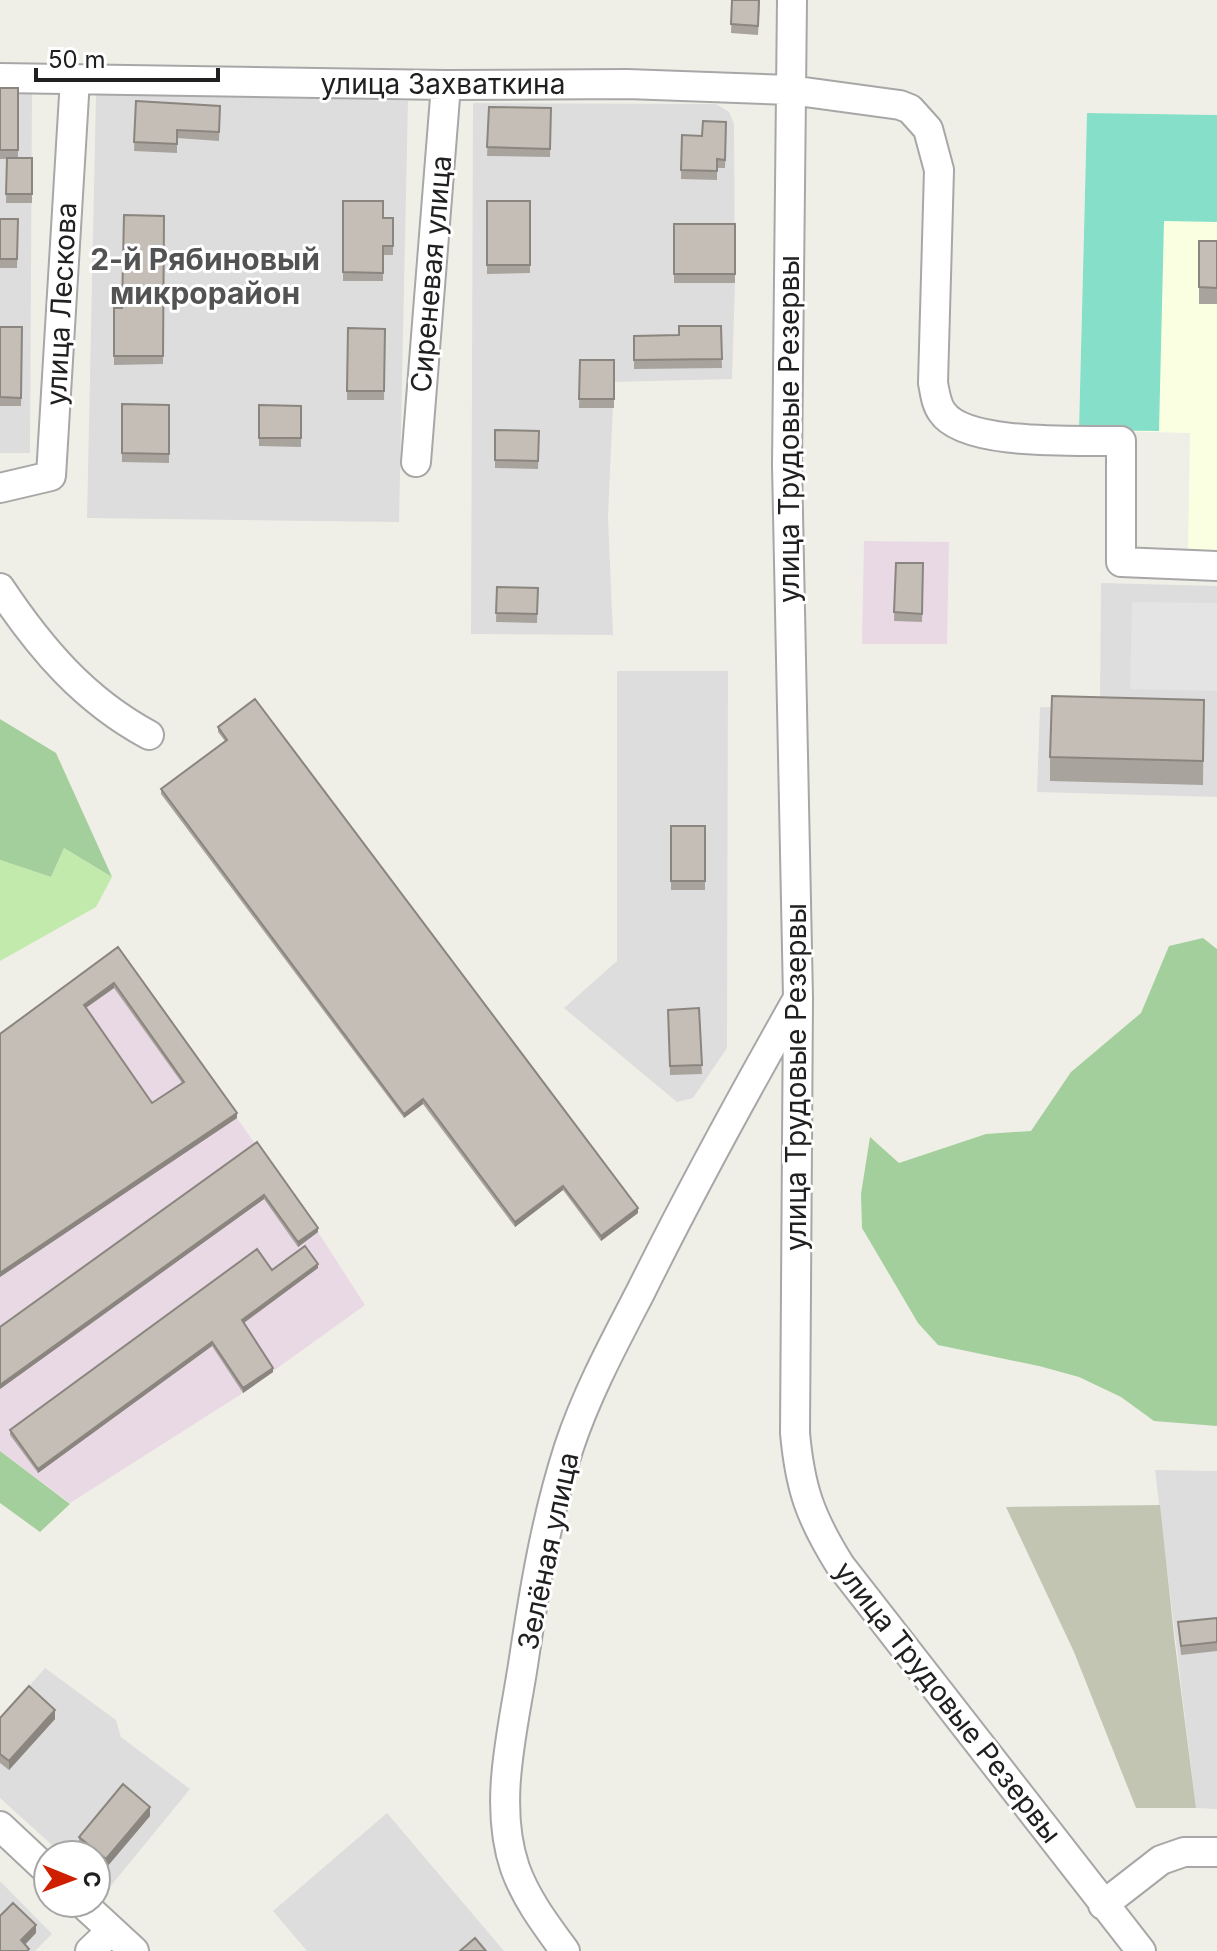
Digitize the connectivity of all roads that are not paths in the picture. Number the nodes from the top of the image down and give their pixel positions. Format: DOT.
graph roads {
  1 [pos="792,0"];
  2 [pos="0,78"];
  3 [pos="75,79"];
  4 [pos="446,85"];
  5 [pos="790,90"];
  6 [pos="416,462"];
  7 [pos="0,488"];
  8 [pos="1217,566"];
  9 [pos="0,588"];
  10 [pos="149,735"];
  11 [pos="798,998"];
  12 [pos="0,1826"];
  13 [pos="1217,1852"];
  14 [pos="32,1856"];
  15 [pos="1103,1905"];
  16 [pos="99,1919"];
  17 [pos="111,1931"];
  18 [pos="90,1951"];
  19 [pos="134,1951"];
  20 [pos="565,1951"];
  21 [pos="1141,1951"];
  1 -- 5 [label="street, улица Трудовые Резервы"];
  2 -- 3 [label="street, улица Захваткина"];
  3 -- 4 [label="street, улица Захваткина"];
  3 -- 7 [label="street, улица Лескова"];
  4 -- 5 [label="street, улица Захваткина"];
  4 -- 6 [label="street, Сиреневая улица"];
  5 -- 8 [label="street"];
  5 -- 11 [label="street, улица Трудовые Резервы"];
  9 -- 10 [label="street"];
  11 -- 15 [label="street, улица Трудовые Резервы"];
  11 -- 20 [label="street, Зелёная улица"];
  12 -- 14 [label="street"];
  13 -- 15 [label="street"];
  15 -- 21 [label="street, улица Трудовые Резервы"];
  16 -- 17 [label="street"];
  17 -- 18 [label="street"];
  17 -- 19 [label="street"];
}
